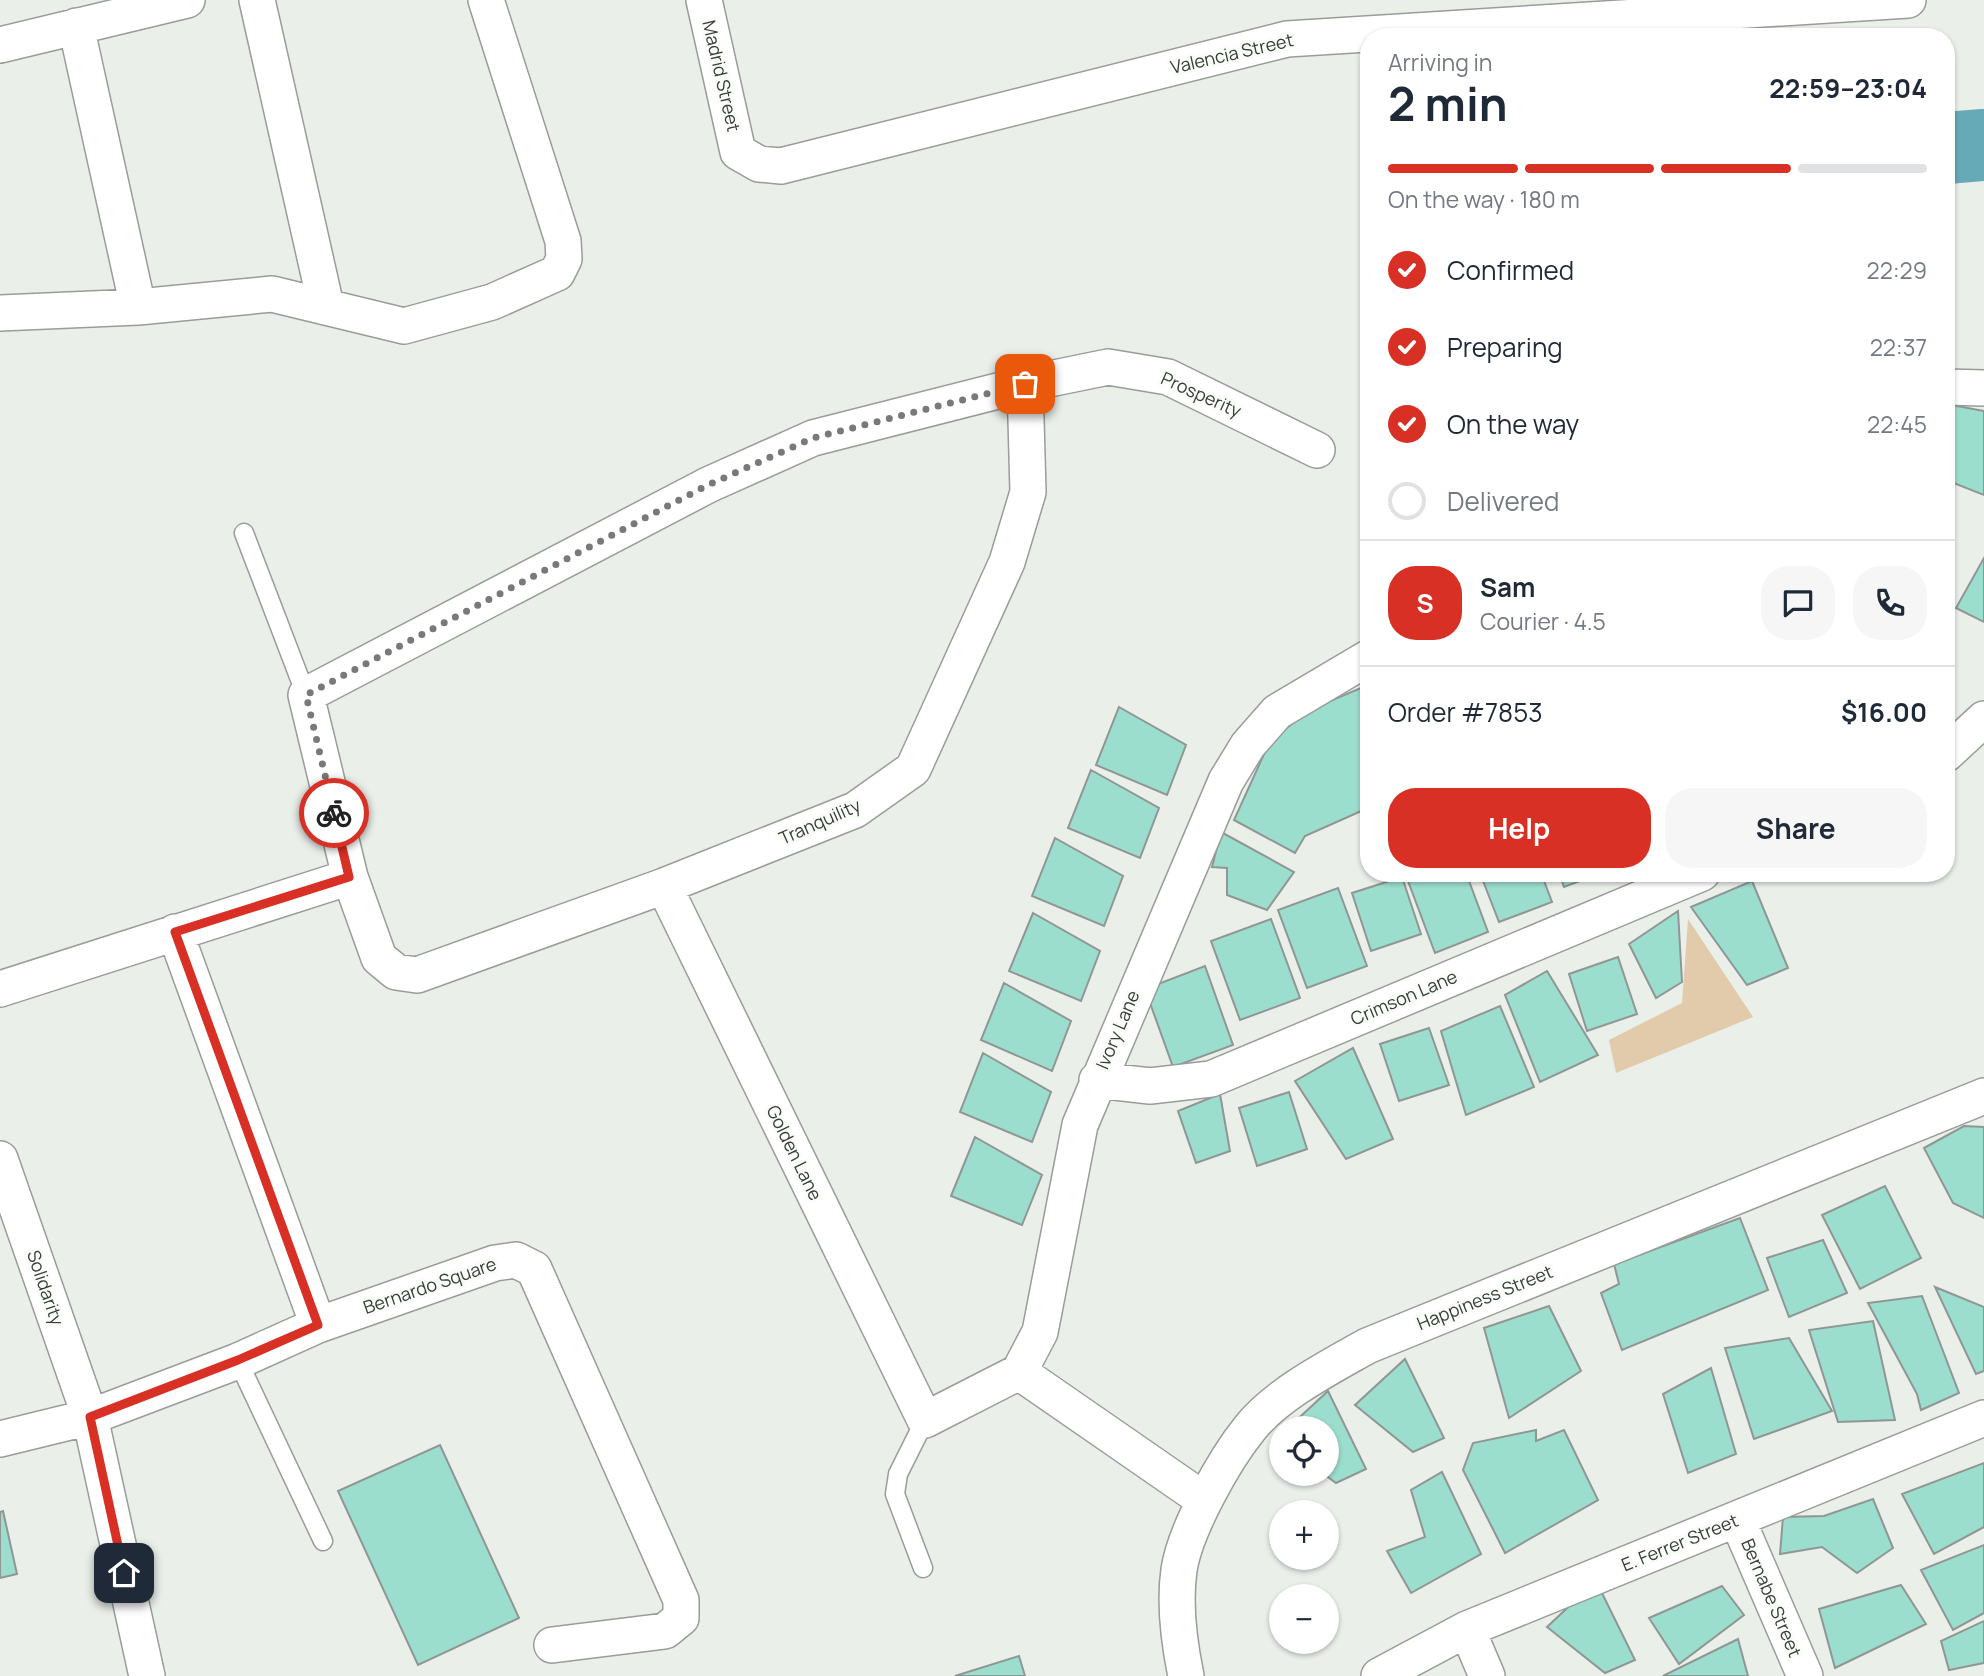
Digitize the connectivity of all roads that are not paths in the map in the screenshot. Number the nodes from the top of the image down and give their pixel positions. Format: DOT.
graph roads {
  1 [pos="187,0"];
  2 [pos="257,0"];
  3 [pos="486,0"];
  4 [pos="704,0"];
  5 [pos="1908,0"];
  6 [pos="1870,1"];
  7 [pos="76,26"];
  8 [pos="1456,28"];
  9 [pos="1360,34"];
  10 [pos="0,45"];
  11 [pos="738,152"];
  12 [pos="326,306"];
  13 [pos="138,307"];
  14 [pos="0,313"];
  15 [pos="1025,384"];
  16 [pos="1955,387"];
  17 [pos="1984,388"];
  18 [pos="1317,450"];
  19 [pos="244,533"];
  20 [pos="1360,663"];
  21 [pos="306,695"];
  22 [pos="1984,719"];
  23 [pos="1955,746"];
  24 [pos="349,877"];
  25 [pos="1681,882"];
  26 [pos="664,886"];
  27 [pos="175,932"];
  28 [pos="0,989"];
  29 [pos="1097,1080"];
  30 [pos="1984,1096"];
  31 [pos="0,1159"];
  32 [pos="318,1325"];
  33 [pos="238,1360"];
  34 [pos="1019,1372"];
  35 [pos="90,1417"];
  36 [pos="1984,1418"];
  37 [pos="925,1420"];
  38 [pos="0,1439"];
  39 [pos="1204,1500"];
  40 [pos="1738,1521"];
  41 [pos="323,1541"];
  42 [pos="923,1569"];
  43 [pos="1467,1629"];
  44 [pos="552,1645"];
  45 [pos="147,1676"];
  46 [pos="1186,1676"];
  47 [pos="1379,1676"];
  48 [pos="1486,1676"];
  49 [pos="1805,1676"];
  1 -- 7 [label="street"];
  2 -- 12 [label="street"];
  3 -- 12 [label="street"];
  4 -- 11 [label="street, Madrid Street"];
  5 -- 6 [label="street, Valencia Street"];
  6 -- 8 [label="street, Valencia Street"];
  7 -- 10 [label="street"];
  7 -- 13 [label="street"];
  9 -- 11 [label="street, Valencia Street"];
  12 -- 13 [label="street"];
  13 -- 14 [label="street"];
  15 -- 18 [label="street, Prosperity"];
  15 -- 21 [label="street, Prosperity"];
  15 -- 26 [label="street, Tranquility"];
  16 -- 17 [label="street"];
  19 -- 21 [label="lane"];
  20 -- 29 [label="street, Ivory Lane"];
  21 -- 24 [label="street"];
  22 -- 23 [label="street"];
  24 -- 26 [label="street, Tranquility"];
  24 -- 27 [label="street"];
  25 -- 29 [label="street, Crimson Lane"];
  26 -- 37 [label="street, Golden Lane"];
  27 -- 28 [label="street"];
  27 -- 32 [label="street"];
  29 -- 34 [label="street, Ivory Lane"];
  30 -- 39 [label="street, Happiness Street"];
  31 -- 35 [label="street, Solidarity"];
  32 -- 33 [label="street, Bernardo Square"];
  32 -- 44 [label="street, Bernardo Square"];
  33 -- 35 [label="street, Bernardo Square"];
  33 -- 41 [label="lane"];
  34 -- 37 [label="street"];
  34 -- 39 [label="street"];
  35 -- 38 [label="street, Bernardo Square"];
  35 -- 45 [label="street, Solidarity"];
  36 -- 40 [label="street, E. Ferrer Street"];
  37 -- 42 [label="lane"];
  39 -- 46 [label="street, Happiness Street"];
  40 -- 43 [label="street, E. Ferrer Street"];
  40 -- 49 [label="street, Bernabe Street"];
  43 -- 47 [label="street, E. Ferrer Street"];
  43 -- 48 [label="street"];
}
